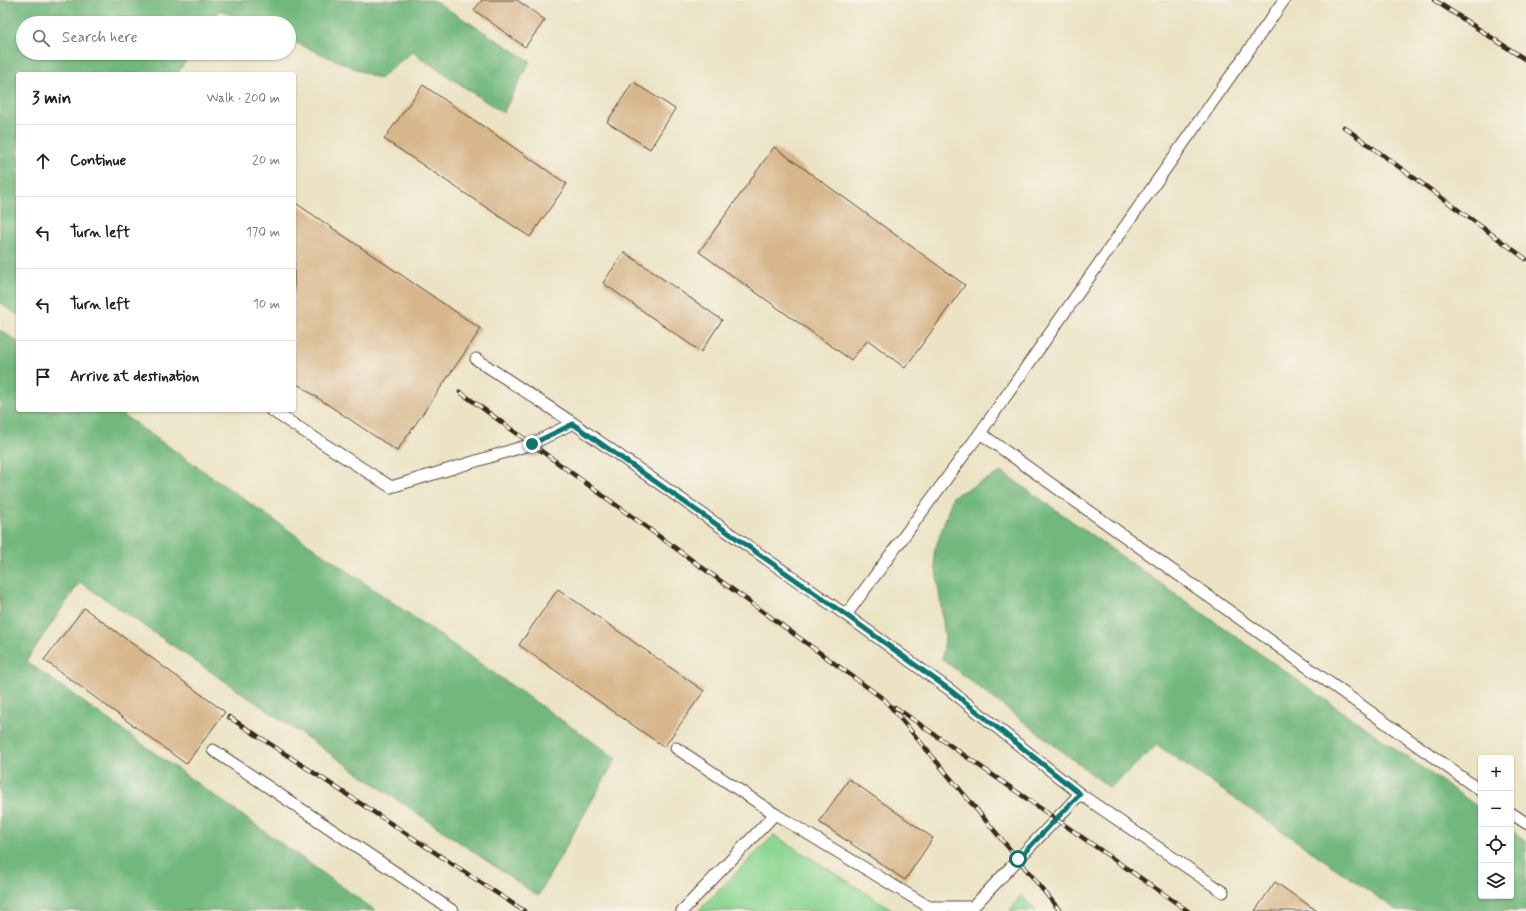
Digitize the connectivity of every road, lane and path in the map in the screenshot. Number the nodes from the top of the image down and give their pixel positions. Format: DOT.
graph roads {
  1 [pos="1284,0"];
  2 [pos="476,360"];
  3 [pos="274,412"];
  4 [pos="573,424"];
  5 [pos="980,432"];
  6 [pos="846,615"];
  7 [pos="676,748"];
  8 [pos="214,750"];
  9 [pos="1478,789"];
  10 [pos="1080,794"];
  11 [pos="775,814"];
  12 [pos="1514,814"];
  13 [pos="1526,823"];
  14 [pos="1223,892"];
  15 [pos="453,911"];
  16 [pos="682,911"];
  1 -- 5 [label="lane"];
  2 -- 4 [label="lane"];
  3 -- 4 [label="lane"];
  4 -- 6 [label="lane"];
  5 -- 6 [label="lane"];
  5 -- 9 [label="lane"];
  6 -- 10 [label="lane"];
  7 -- 11 [label="lane"];
  8 -- 15 [label="lane"];
  10 -- 11 [label="lane"];
  10 -- 14 [label="lane"];
  11 -- 16 [label="lane"];
  12 -- 13 [label="lane"];
}
